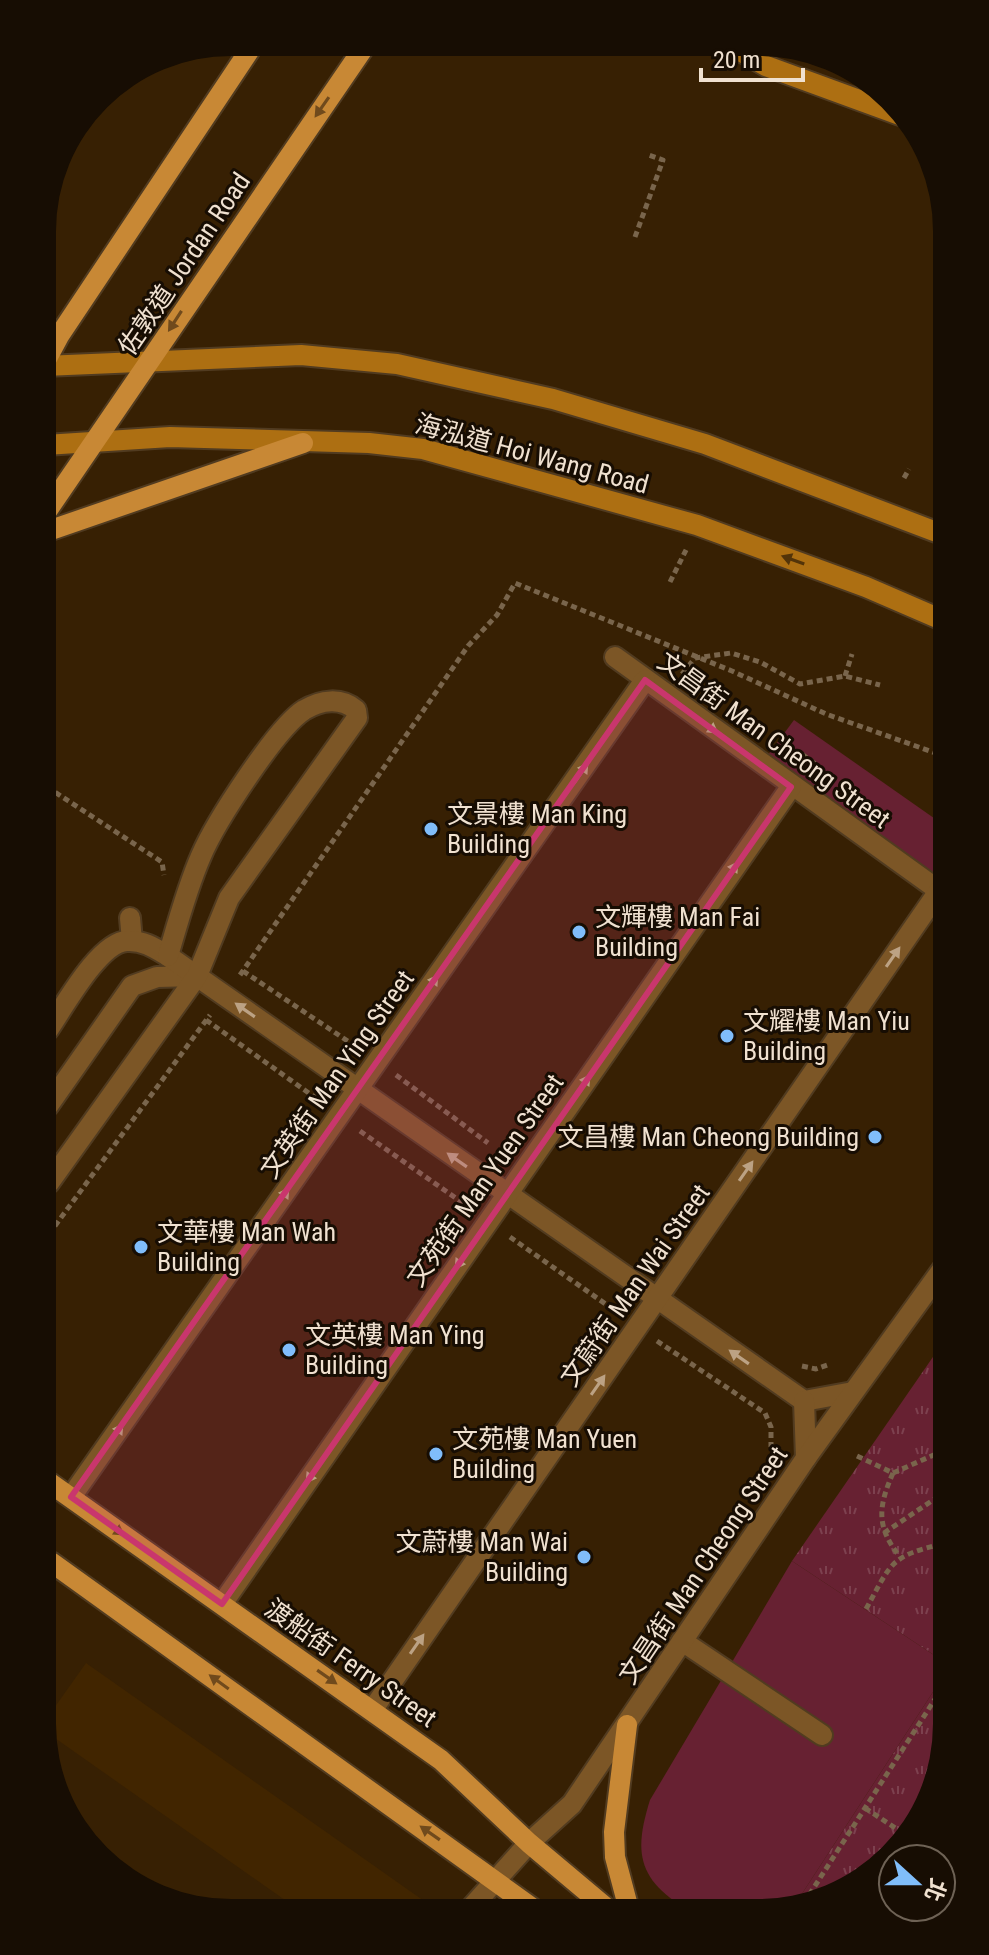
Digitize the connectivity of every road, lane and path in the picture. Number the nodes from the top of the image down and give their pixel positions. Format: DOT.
graph roads {
  1 [pos="245,56"];
  2 [pos="358,56"];
  3 [pos="749,56"];
  4 [pos="881,108"];
  5 [pos="646,154"];
  6 [pos="635,237"];
  7 [pos="56,331"];
  8 [pos="151,359"];
  9 [pos="56,364"];
  10 [pos="97,442"];
  11 [pos="303,443"];
  12 [pos="56,444"];
  13 [pos="909,469"];
  14 [pos="904,478"];
  15 [pos="56,499"];
  16 [pos="56,528"];
  17 [pos="933,531"];
  18 [pos="677,569"];
  19 [pos="670,582"];
  20 [pos="933,616"];
  21 [pos="852,654"];
  22 [pos="615,657"];
  23 [pos="695,658"];
  24 [pos="845,676"];
  25 [pos="680,677"];
  26 [pos="645,680"];
  27 [pos="880,685"];
  28 [pos="933,752"];
  29 [pos="791,787"];
  30 [pos="56,793"];
  31 [pos="164,877"];
  32 [pos="933,886"];
  33 [pos="933,901"];
  34 [pos="130,918"];
  35 [pos="132,941"];
  36 [pos="168,956"];
  37 [pos="243,971"];
  38 [pos="197,976"];
  39 [pos="56,1019"];
  40 [pos="206,1020"];
  41 [pos="358,1089"];
  42 [pos="56,1095"];
  43 [pos="56,1173"];
  44 [pos="506,1195"];
  45 [pos="56,1224"];
  46 [pos="933,1282"];
  47 [pos="657,1299"];
  48 [pos="853,1392"];
  49 [pos="804,1401"];
  50 [pos="933,1455"];
  51 [pos="857,1456"];
  52 [pos="806,1458"];
  53 [pos="893,1473"];
  54 [pos="56,1487"];
  55 [pos="71,1497"];
  56 [pos="933,1500"];
  57 [pos="884,1533"];
  58 [pos="933,1546"];
  59 [pos="900,1557"];
  60 [pos="56,1566"];
  61 [pos="222,1604"];
  62 [pos="866,1609"];
  63 [pos="682,1641"];
  64 [pos="933,1705"];
  65 [pos="373,1709"];
  66 [pos="627,1725"];
  67 [pos="822,1735"];
  68 [pos="865,1808"];
  69 [pos="897,1830"];
  70 [pos="529,1843"];
  71 [pos="493,1880"];
  72 [pos="812,1891"];
  73 [pos="478,1899"];
  74 [pos="520,1899"];
  75 [pos="596,1899"];
  76 [pos="626,1899"];
  1 -- 7 [label="main road"];
  2 -- 8 [label="main road, 佐敦道 Jordan Road, one-way"];
  3 -- 4 [label="street"];
  5 -- 6 [label="path"];
  8 -- 9 [label="street, 海泓道 Hoi Wang Road"];
  8 -- 10 [label="main road, 佐敦道 Jordan Road"];
  8 -- 17 [label="street, 海泓道 Hoi Wang Road"];
  10 -- 11 [label="street, 海泓道 Hoi Wang Road"];
  10 -- 12 [label="street, 海泓道 Hoi Wang Road"];
  10 -- 15 [label="main road, 佐敦道 Jordan Road"];
  11 -- 16 [label="main road"];
  20 -- 11 [label="street, 海泓道 Hoi Wang Road, one-way"];
  13 -- 14 [label="path"];
  18 -- 19 [label="path"];
  21 -- 24 [label="path"];
  22 -- 26 [label="street, 文昌街 Man Cheong Street"];
  23 -- 24 [label="path"];
  23 -- 25 [label="path"];
  23 -- 28 [label="path"];
  23 -- 37 [label="path"];
  24 -- 27 [label="path"];
  26 -- 29 [label="street, 文昌街 Man Cheong Street, one-way"];
  41 -- 26 [label="street, 文英街 Man Ying Street, one-way"];
  29 -- 32 [label="street, 文昌街 Man Cheong Street"];
  44 -- 29 [label="street, 文苑街 Man Yuen Street, one-way"];
  30 -- 31 [label="path"];
  47 -- 33 [label="street, 文蔚街 Man Wai Street, one-way"];
  34 -- 35 [label="street"];
  35 -- 36 [label="street"];
  35 -- 39 [label="street"];
  36 -- 38 [label="street"];
  36 -- 38 [label="street"];
  41 -- 38 [label="street, one-way"];
  38 -- 42 [label="street"];
  38 -- 43 [label="street"];
  40 -- 45 [label="path"];
  44 -- 41 [label="street, one-way"];
  55 -- 41 [label="street, 文英街 Man Ying Street, one-way"];
  44 -- 47 [label="street"];
  44 -- 61 [label="street, 文苑街 Man Yuen Street, one-way"];
  46 -- 48 [label="street, 文昌街 Man Cheong Street"];
  49 -- 47 [label="street, one-way"];
  65 -- 47 [label="street, 文蔚街 Man Wai Street, one-way"];
  48 -- 49 [label="street"];
  48 -- 52 [label="street, 文昌街 Man Cheong Street"];
  49 -- 52 [label="street"];
  50 -- 53 [label="path"];
  51 -- 53 [label="path"];
  52 -- 63 [label="street, 文昌街 Man Cheong Street"];
  53 -- 57 [label="path"];
  54 -- 55 [label="main road, 渡船街 Ferry Street"];
  55 -- 61 [label="main road, 渡船街 Ferry Street, one-way"];
  56 -- 57 [label="path"];
  57 -- 59 [label="path"];
  58 -- 59 [label="path"];
  59 -- 62 [label="path"];
  71 -- 60 [label="main road, one-way"];
  61 -- 65 [label="main road, 渡船街 Ferry Street, one-way"];
  63 -- 66 [label="street, 文昌街 Man Cheong Street"];
  63 -- 67 [label="street"];
  64 -- 68 [label="path"];
  65 -- 70 [label="main road, 渡船街 Ferry Street"];
  66 -- 70 [label="street, 文昌街 Man Cheong Street"];
  66 -- 76 [label="main road"];
  68 -- 69 [label="path"];
  68 -- 72 [label="path"];
  70 -- 71 [label="street, 文昌街 Man Cheong Street"];
  70 -- 75 [label="main road, 渡船街 Ferry Street"];
  71 -- 73 [label="street, 文昌街 Man Cheong Street"];
  71 -- 74 [label="main road"];
}
